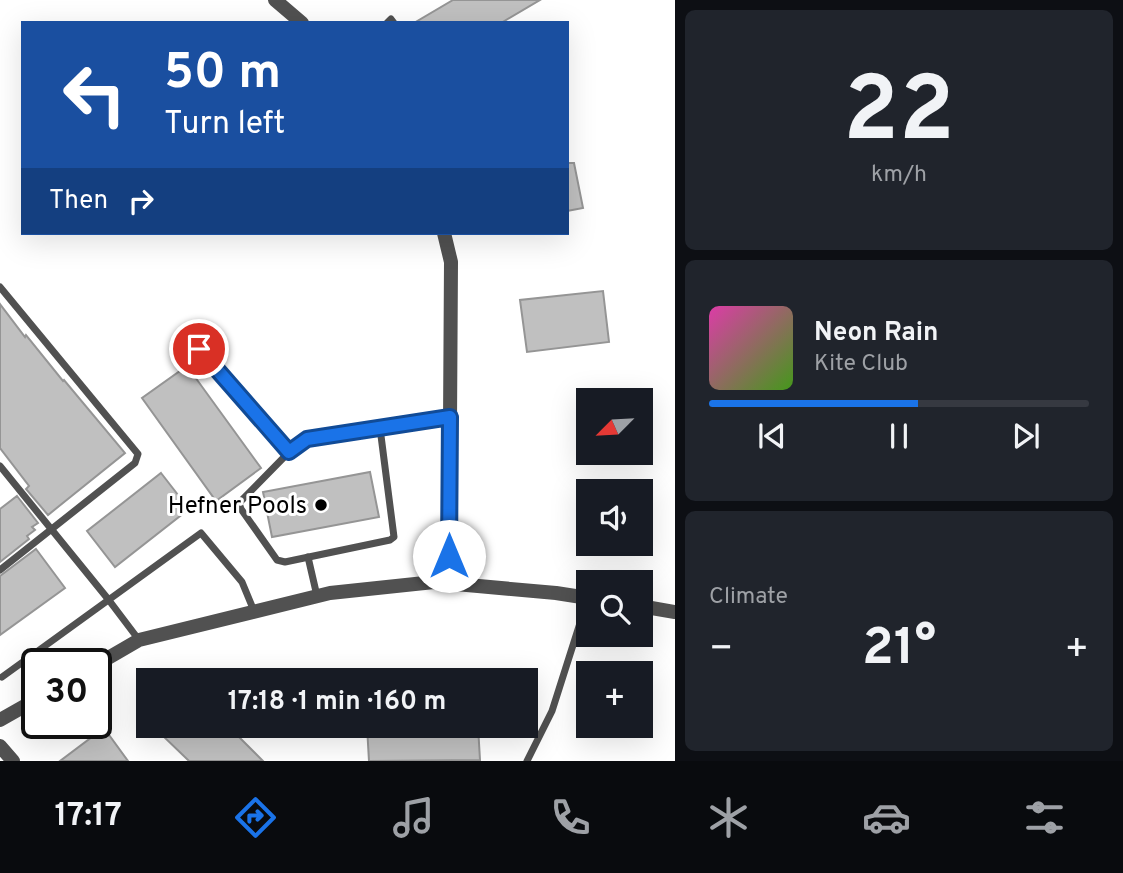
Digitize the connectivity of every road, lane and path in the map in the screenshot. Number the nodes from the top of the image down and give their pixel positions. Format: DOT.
graph roads {
  1 [pos="275,0"];
  2 [pos="300,21"];
  3 [pos="444,235"];
  4 [pos="0,287"];
  5 [pos="199,349"];
  6 [pos="450,417"];
  7 [pos="380,428"];
  8 [pos="289,452"];
  9 [pos="0,466"];
  10 [pos="51,529"];
  11 [pos="308,557"];
  12 [pos="0,570"];
  13 [pos="449,584"];
  14 [pos="317,596"];
  15 [pos="576,596"];
  16 [pos="108,598"];
  17 [pos="653,608"];
  18 [pos="254,612"];
  19 [pos="675,612"];
  20 [pos="576,636"];
  21 [pos="139,640"];
  22 [pos="112,655"];
  23 [pos="2,677"];
  24 [pos="21,708"];
  25 [pos="0,720"];
  26 [pos="0,746"];
  27 [pos="13,761"];
  28 [pos="527,761"];
  1 -- 2 [label="street"];
  3 -- 6 [label="street"];
  4 -- 10 [label="lane"];
  5 -- 8 [label="lane"];
  6 -- 7 [label="lane"];
  6 -- 13 [label="street"];
  7 -- 8 [label="lane"];
  7 -- 11 [label="lane"];
  8 -- 11 [label="lane"];
  9 -- 10 [label="lane"];
  10 -- 12 [label="lane"];
  10 -- 16 [label="lane"];
  11 -- 14 [label="lane"];
  13 -- 14 [label="street"];
  13 -- 15 [label="street"];
  14 -- 18 [label="street"];
  16 -- 18 [label="lane"];
  16 -- 21 [label="lane"];
  16 -- 23 [label="lane"];
  17 -- 19 [label="street"];
  18 -- 21 [label="street"];
  20 -- 28 [label="lane"];
  21 -- 22 [label="street"];
  24 -- 25 [label="street"];
  26 -- 27 [label="street"];
}
